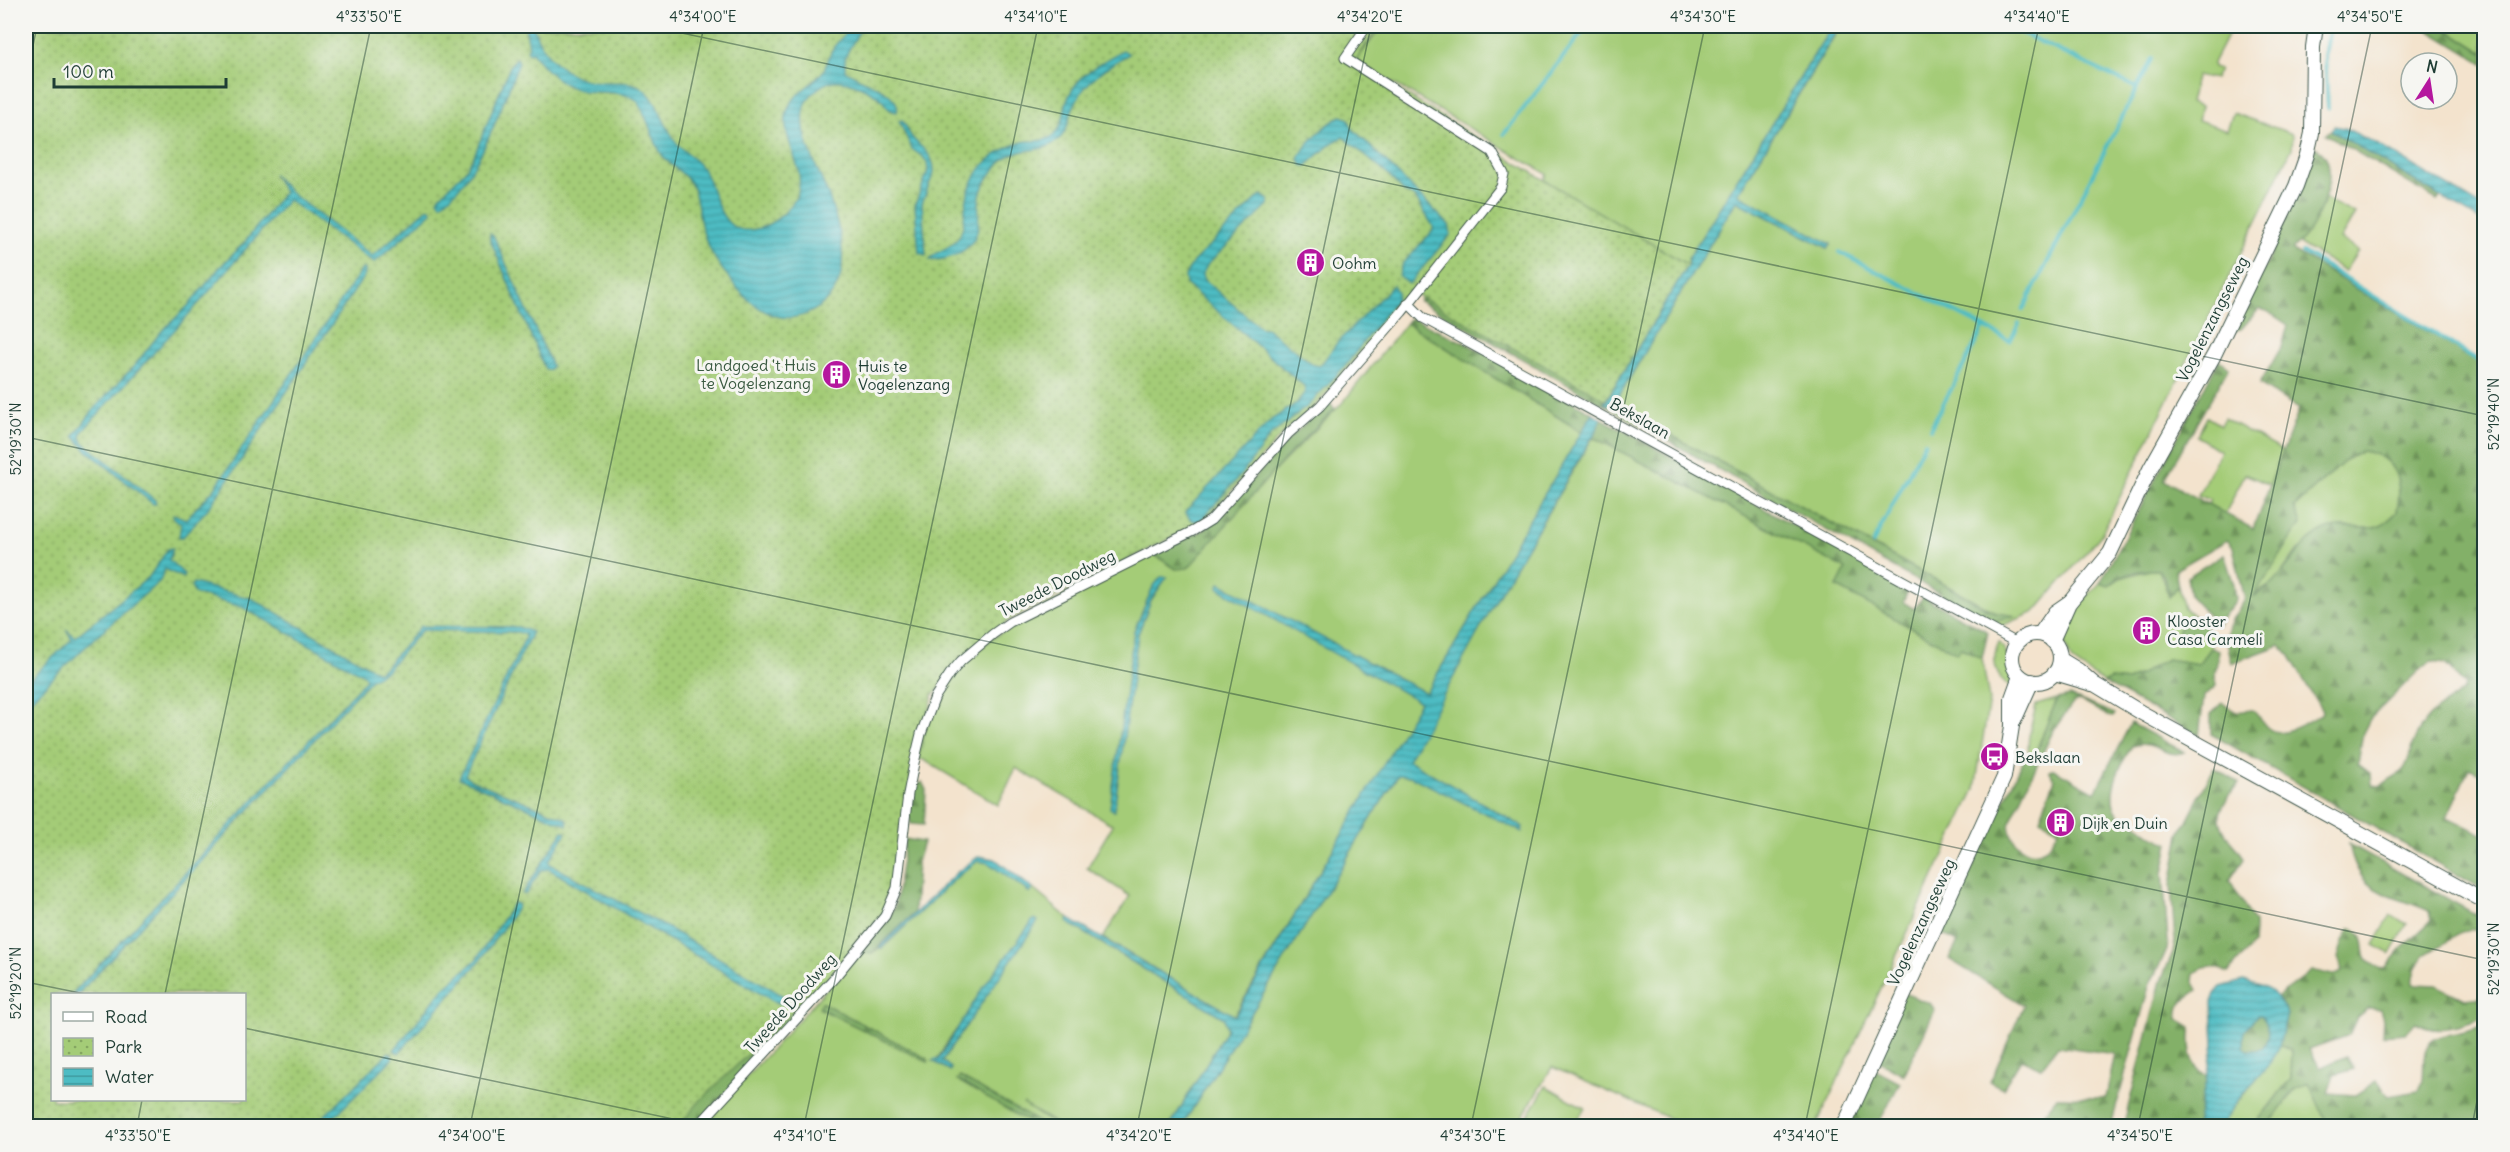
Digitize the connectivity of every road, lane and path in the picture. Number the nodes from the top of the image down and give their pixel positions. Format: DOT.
graph roads {
  1 [pos="1367,26"];
  2 [pos="2316,26"];
  3 [pos="1408,303"];
  4 [pos="2046,638"];
  5 [pos="2017,643"];
  6 [pos="2060,659"];
  7 [pos="2055,673"];
  8 [pos="2026,679"];
  9 [pos="2094,684"];
  10 [pos="2484,901"];
  11 [pos="698,1126"];
  12 [pos="1844,1126"];
  1 -- 3 [label="street, Tweede Doodweg"];
  2 -- 4 [label="main road, Vogelenzangseweg"];
  3 -- 5 [label="street, Bekslaan"];
  3 -- 11 [label="street, Tweede Doodweg"];
  4 -- 5 [label="main road"];
  4 -- 6 [label="main road"];
  5 -- 8 [label="main road"];
  6 -- 7 [label="main road"];
  6 -- 9 [label="main road"];
  7 -- 8 [label="main road"];
  7 -- 9 [label="main road"];
  8 -- 12 [label="main road, Vogelenzangseweg"];
  9 -- 10 [label="main road"];
}
